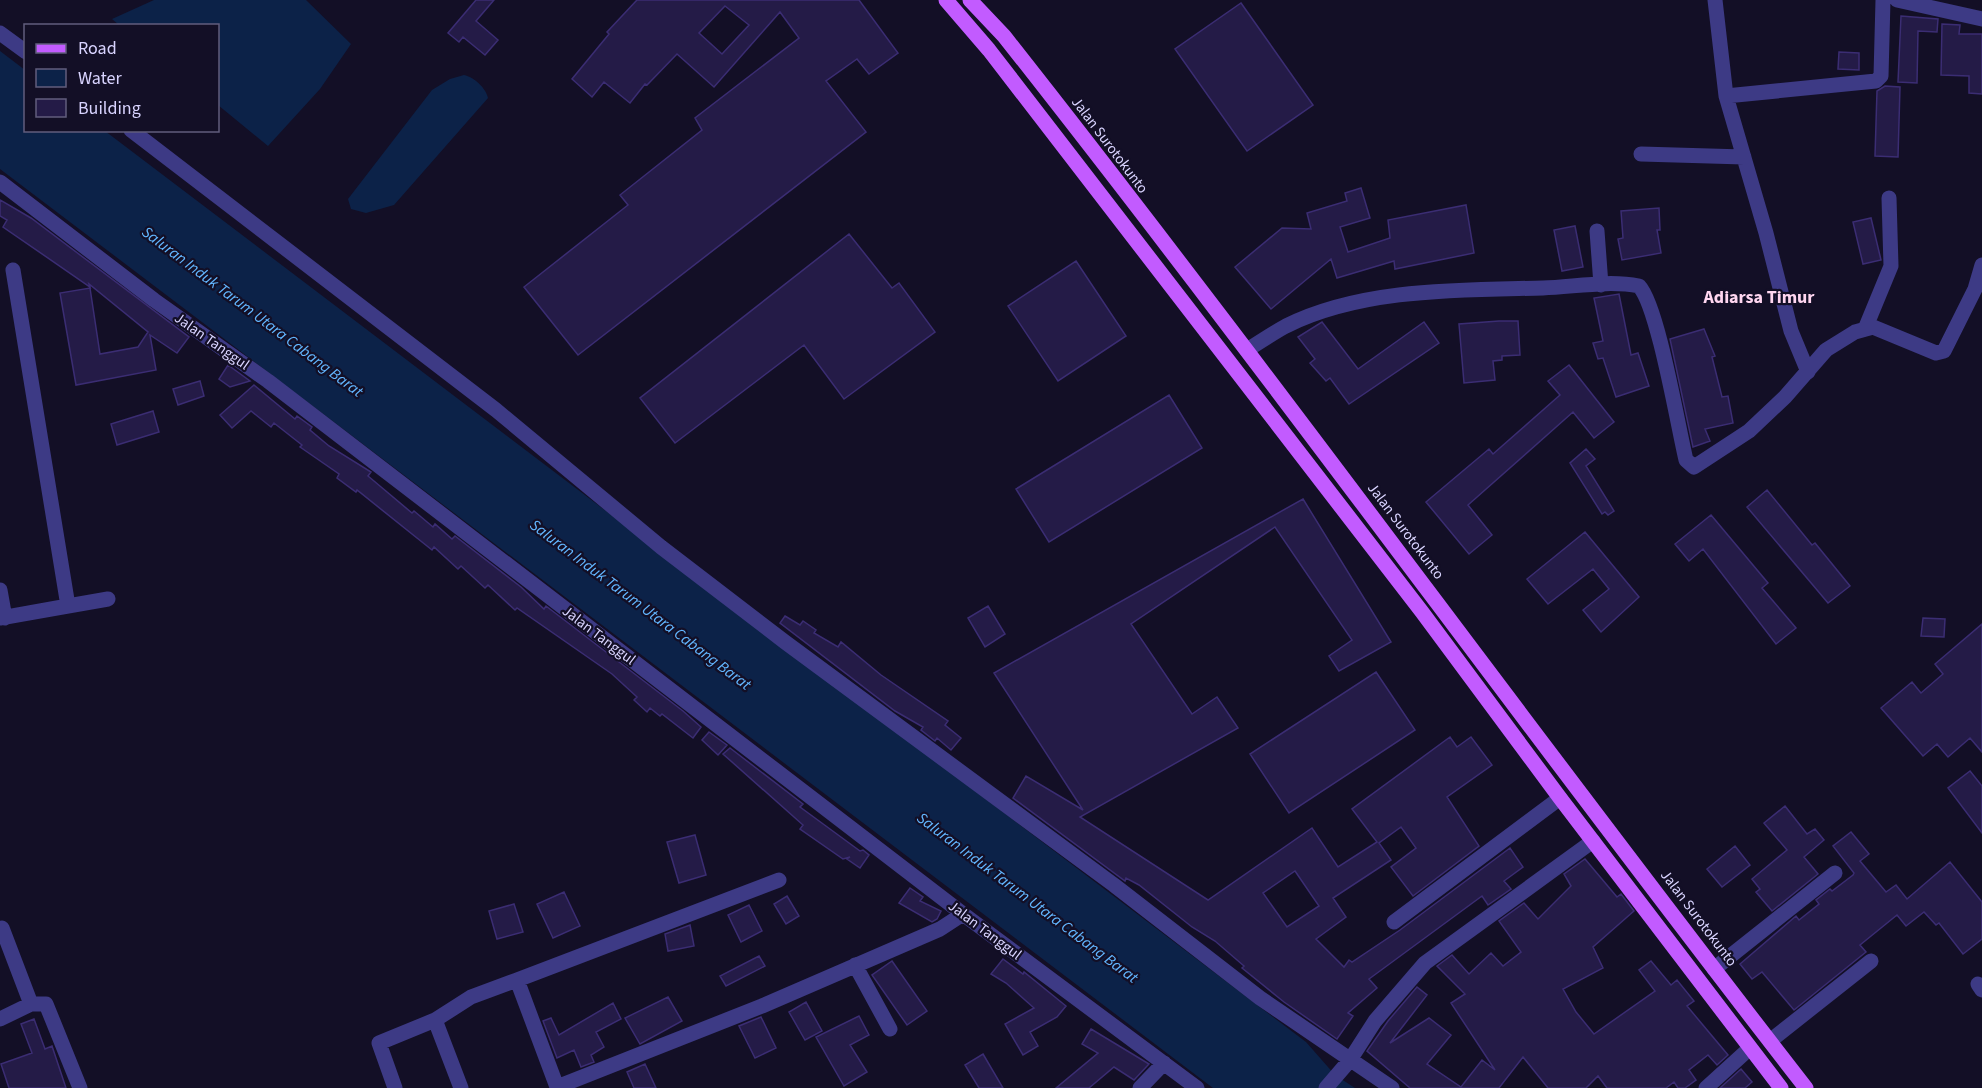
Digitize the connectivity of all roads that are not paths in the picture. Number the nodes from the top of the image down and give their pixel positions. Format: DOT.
graph roads {
  1 [pos="946,0"];
  2 [pos="970,0"];
  3 [pos="1715,0"];
  4 [pos="1882,0"];
  5 [pos="1897,0"];
  6 [pos="1982,19"];
  7 [pos="0,33"];
  8 [pos="24,51"];
  9 [pos="1726,96"];
  10 [pos="134,132"];
  11 [pos="1641,154"];
  12 [pos="1744,157"];
  13 [pos="0,182"];
  14 [pos="1889,198"];
  15 [pos="1597,231"];
  16 [pos="1982,265"];
  17 [pos="14,270"];
  18 [pos="1601,285"];
  19 [pos="1979,290"];
  20 [pos="1865,329"];
  21 [pos="1247,350"];
  22 [pos="1808,372"];
  23 [pos="0,590"];
  24 [pos="108,599"];
  25 [pos="68,606"];
  26 [pos="2,618"];
  27 [pos="1560,798"];
  28 [pos="1593,841"];
  29 [pos="1835,873"];
  30 [pos="779,880"];
  31 [pos="963,914"];
  32 [pos="1394,922"];
  33 [pos="2,928"];
  34 [pos="1870,961"];
  35 [pos="855,965"];
  36 [pos="1714,969"];
  37 [pos="517,980"];
  38 [pos="31,1005"];
  39 [pos="1745,1008"];
  40 [pos="0,1019"];
  41 [pos="435,1020"];
  42 [pos="1730,1020"];
  43 [pos="890,1029"];
  44 [pos="1770,1041"];
  45 [pos="1749,1048"];
  46 [pos="1350,1060"];
  47 [pos="1164,1063"];
  48 [pos="80,1088"];
  49 [pos="395,1088"];
  50 [pos="461,1088"];
  51 [pos="556,1088"];
  52 [pos="1140,1088"];
  53 [pos="1197,1088"];
  54 [pos="1326,1088"];
  55 [pos="1392,1088"];
  56 [pos="1706,1088"];
  57 [pos="1781,1088"];
  58 [pos="1806,1088"];
  1 -- 27 [label="main road"];
  2 -- 21 [label="main road, Jalan Surotokunto"];
  3 -- 9 [label="street"];
  4 -- 9 [label="street"];
  5 -- 6 [label="street"];
  7 -- 8 [label="street"];
  9 -- 12 [label="street"];
  10 -- 46 [label="street"];
  11 -- 12 [label="street"];
  12 -- 22 [label="street"];
  13 -- 31 [label="street, Jalan Tanggul"];
  14 -- 20 [label="street"];
  15 -- 18 [label="street"];
  16 -- 19 [label="street"];
  17 -- 25 [label="street"];
  18 -- 21 [label="street"];
  18 -- 22 [label="street"];
  19 -- 20 [label="street"];
  20 -- 22 [label="street"];
  21 -- 36 [label="main road, Jalan Surotokunto"];
  23 -- 26 [label="street"];
  24 -- 25 [label="street"];
  25 -- 26 [label="street"];
  27 -- 28 [label="main road"];
  27 -- 32 [label="street"];
  28 -- 42 [label="main road"];
  28 -- 46 [label="street"];
  29 -- 36 [label="street"];
  30 -- 37 [label="street"];
  31 -- 35 [label="street"];
  31 -- 47 [label="street, Jalan Tanggul"];
  33 -- 38 [label="street"];
  34 -- 44 [label="street"];
  35 -- 43 [label="street"];
  35 -- 51 [label="street"];
  36 -- 39 [label="main road, Jalan Surotokunto"];
  37 -- 41 [label="street"];
  37 -- 51 [label="street"];
  38 -- 40 [label="street"];
  38 -- 48 [label="street"];
  39 -- 42 [label="main road"];
  39 -- 44 [label="main road, Jalan Surotokunto"];
  41 -- 49 [label="street"];
  41 -- 50 [label="street"];
  42 -- 45 [label="main road"];
  44 -- 58 [label="main road, Jalan Surotokunto"];
  45 -- 56 [label="street"];
  45 -- 57 [label="main road"];
  46 -- 54 [label="street"];
  46 -- 55 [label="street"];
  47 -- 52 [label="street"];
  47 -- 53 [label="street, Jalan Tanggul"];
}
